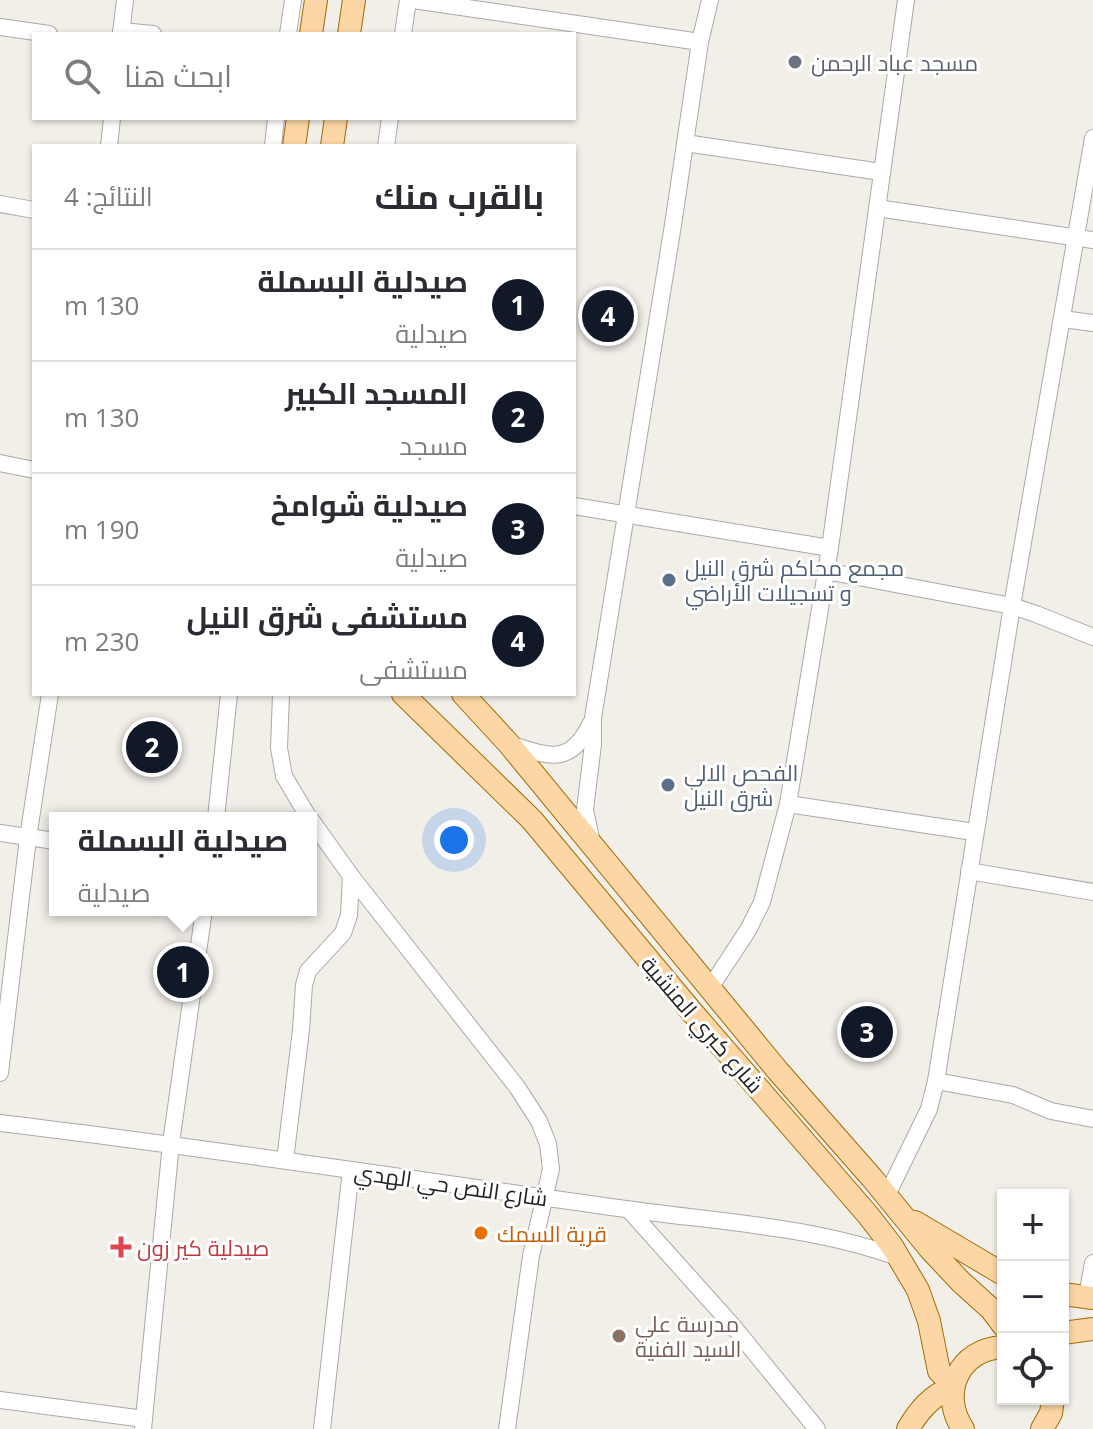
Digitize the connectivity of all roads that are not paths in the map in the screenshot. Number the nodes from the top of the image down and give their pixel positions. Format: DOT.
graph roads {
  1 [pos="125,0"];
  2 [pos="293,0"];
  3 [pos="316,0"];
  4 [pos="354,0"];
  5 [pos="410,0"];
  6 [pos="710,0"];
  7 [pos="906,0"];
  8 [pos="0,27"];
  9 [pos="35,32"];
  10 [pos="121,32"];
  11 [pos="288,32"];
  12 [pos="311,32"];
  13 [pos="349,32"];
  14 [pos="403,32"];
  15 [pos="700,42"];
  16 [pos="112,120"];
  17 [pos="276,120"];
  18 [pos="298,120"];
  19 [pos="336,120"];
  20 [pos="390,120"];
  21 [pos="1093,138"];
  22 [pos="685,143"];
  23 [pos="109,144"];
  24 [pos="273,144"];
  25 [pos="294,144"];
  26 [pos="332,144"];
  27 [pos="386,144"];
  28 [pos="881,172"];
  29 [pos="0,204"];
  30 [pos="877,208"];
  31 [pos="32,210"];
  32 [pos="1085,239"];
  33 [pos="1063,319"];
  34 [pos="1093,323"];
  35 [pos="0,463"];
  36 [pos="32,470"];
  37 [pos="576,506"];
  38 [pos="626,515"];
  39 [pos="830,548"];
  40 [pos="826,571"];
  41 [pos="1012,606"];
  42 [pos="1093,637"];
  43 [pos="50,696"];
  44 [pos="229,696"];
  45 [pos="281,696"];
  46 [pos="405,696"];
  47 [pos="465,696"];
  48 [pos="593,718"];
  49 [pos="509,744"];
  50 [pos="788,804"];
  51 [pos="217,812"];
  52 [pos="305,812"];
  53 [pos="317,829"];
  54 [pos="974,832"];
  55 [pos="0,833"];
  56 [pos="28,838"];
  57 [pos="49,840"];
  58 [pos="593,845"];
  59 [pos="969,871"];
  60 [pos="351,876"];
  61 [pos="1093,892"];
  62 [pos="203,916"];
  63 [pos="710,988"];
  64 [pos="0,1073"];
  65 [pos="936,1081"];
  66 [pos="1093,1119"];
  67 [pos="0,1123"];
  68 [pos="171,1143"];
  69 [pos="285,1160"];
  70 [pos="351,1170"];
  71 [pos="887,1195"];
  72 [pos="544,1196"];
  73 [pos="629,1210"];
  74 [pos="904,1215"];
  75 [pos="900,1258"];
  76 [pos="1093,1263"];
  77 [pos="997,1270"];
  78 [pos="1069,1295"];
  79 [pos="1090,1298"];
  80 [pos="997,1317"];
  81 [pos="1093,1329"];
  82 [pos="1069,1332"];
  83 [pos="997,1347"];
  84 [pos="953,1386"];
  85 [pos="0,1400"];
  86 [pos="1052,1405"];
  87 [pos="143,1424"];
  88 [pos="322,1429"];
  89 [pos="507,1429"];
  90 [pos="817,1429"];
  91 [pos="908,1429"];
  92 [pos="963,1429"];
  93 [pos="1042,1429"];
  1 -- 10 [label="street"];
  2 -- 11 [label="street"];
  3 -- 12 [label="main road"];
  4 -- 13 [label="main road"];
  5 -- 14 [label="street"];
  5 -- 15 [label="street"];
  6 -- 15 [label="street"];
  7 -- 28 [label="street"];
  8 -- 9 [label="street"];
  15 -- 22 [label="street"];
  16 -- 23 [label="street"];
  17 -- 24 [label="street"];
  18 -- 25 [label="main road"];
  19 -- 26 [label="main road"];
  20 -- 27 [label="street"];
  21 -- 32 [label="street"];
  22 -- 28 [label="street"];
  22 -- 38 [label="street"];
  28 -- 30 [label="street"];
  29 -- 31 [label="street"];
  30 -- 32 [label="street"];
  30 -- 39 [label="street"];
  32 -- 33 [label="street"];
  33 -- 34 [label="street"];
  33 -- 41 [label="street"];
  35 -- 36 [label="street"];
  37 -- 38 [label="street"];
  38 -- 39 [label="street"];
  38 -- 48 [label="street"];
  39 -- 40 [label="street"];
  40 -- 41 [label="street"];
  40 -- 50 [label="street"];
  41 -- 42 [label="street"];
  41 -- 54 [label="street"];
  43 -- 56 [label="street"];
  44 -- 51 [label="street"];
  45 -- 52 [label="street"];
  46 -- 75 [label="main road, شارع كبري المنشية"];
  47 -- 49 [label="main road, شارع كبري المنشية"];
  48 -- 49 [label="street"];
  48 -- 58 [label="street"];
  49 -- 58 [label="main road, شارع كبري المنشية"];
  50 -- 54 [label="street"];
  50 -- 63 [label="street"];
  53 -- 60 [label="street"];
  54 -- 59 [label="street"];
  55 -- 56 [label="street"];
  56 -- 57 [label="street"];
  56 -- 64 [label="street"];
  58 -- 63 [label="main road, شارع كبري المنشية"];
  59 -- 61 [label="street"];
  59 -- 65 [label="street"];
  60 -- 69 [label="street"];
  60 -- 72 [label="street"];
  62 -- 68 [label="street"];
  63 -- 71 [label="main road, شارع كبري المنشية"];
  65 -- 66 [label="street"];
  65 -- 71 [label="street"];
  67 -- 68 [label="street, شارع النص حي الهدي"];
  68 -- 69 [label="street, شارع النص حي الهدي"];
  68 -- 87 [label="street"];
  69 -- 70 [label="street, شارع النص حي الهدي"];
  70 -- 72 [label="street, شارع النص حي الهدي"];
  70 -- 88 [label="street"];
  71 -- 74 [label="main road, شارع كبري المنشية"];
  72 -- 73 [label="street, شارع النص حي الهدي"];
  72 -- 89 [label="street"];
  73 -- 75 [label="street, شارع النص حي الهدي"];
  73 -- 90 [label="street"];
  74 -- 77 [label="main road"];
  74 -- 80 [label="main road, شارع كبري المنشية"];
  75 -- 84 [label="main road, شارع كبري المنشية"];
  76 -- 79 [label="street"];
  78 -- 79 [label="main road"];
  81 -- 82 [label="main road"];
  83 -- 84 [label="main road"];
  84 -- 91 [label="main road"];
  84 -- 92 [label="main road, شارع كبري المنشية"];
  85 -- 87 [label="street"];
  86 -- 93 [label="main road"];
}
